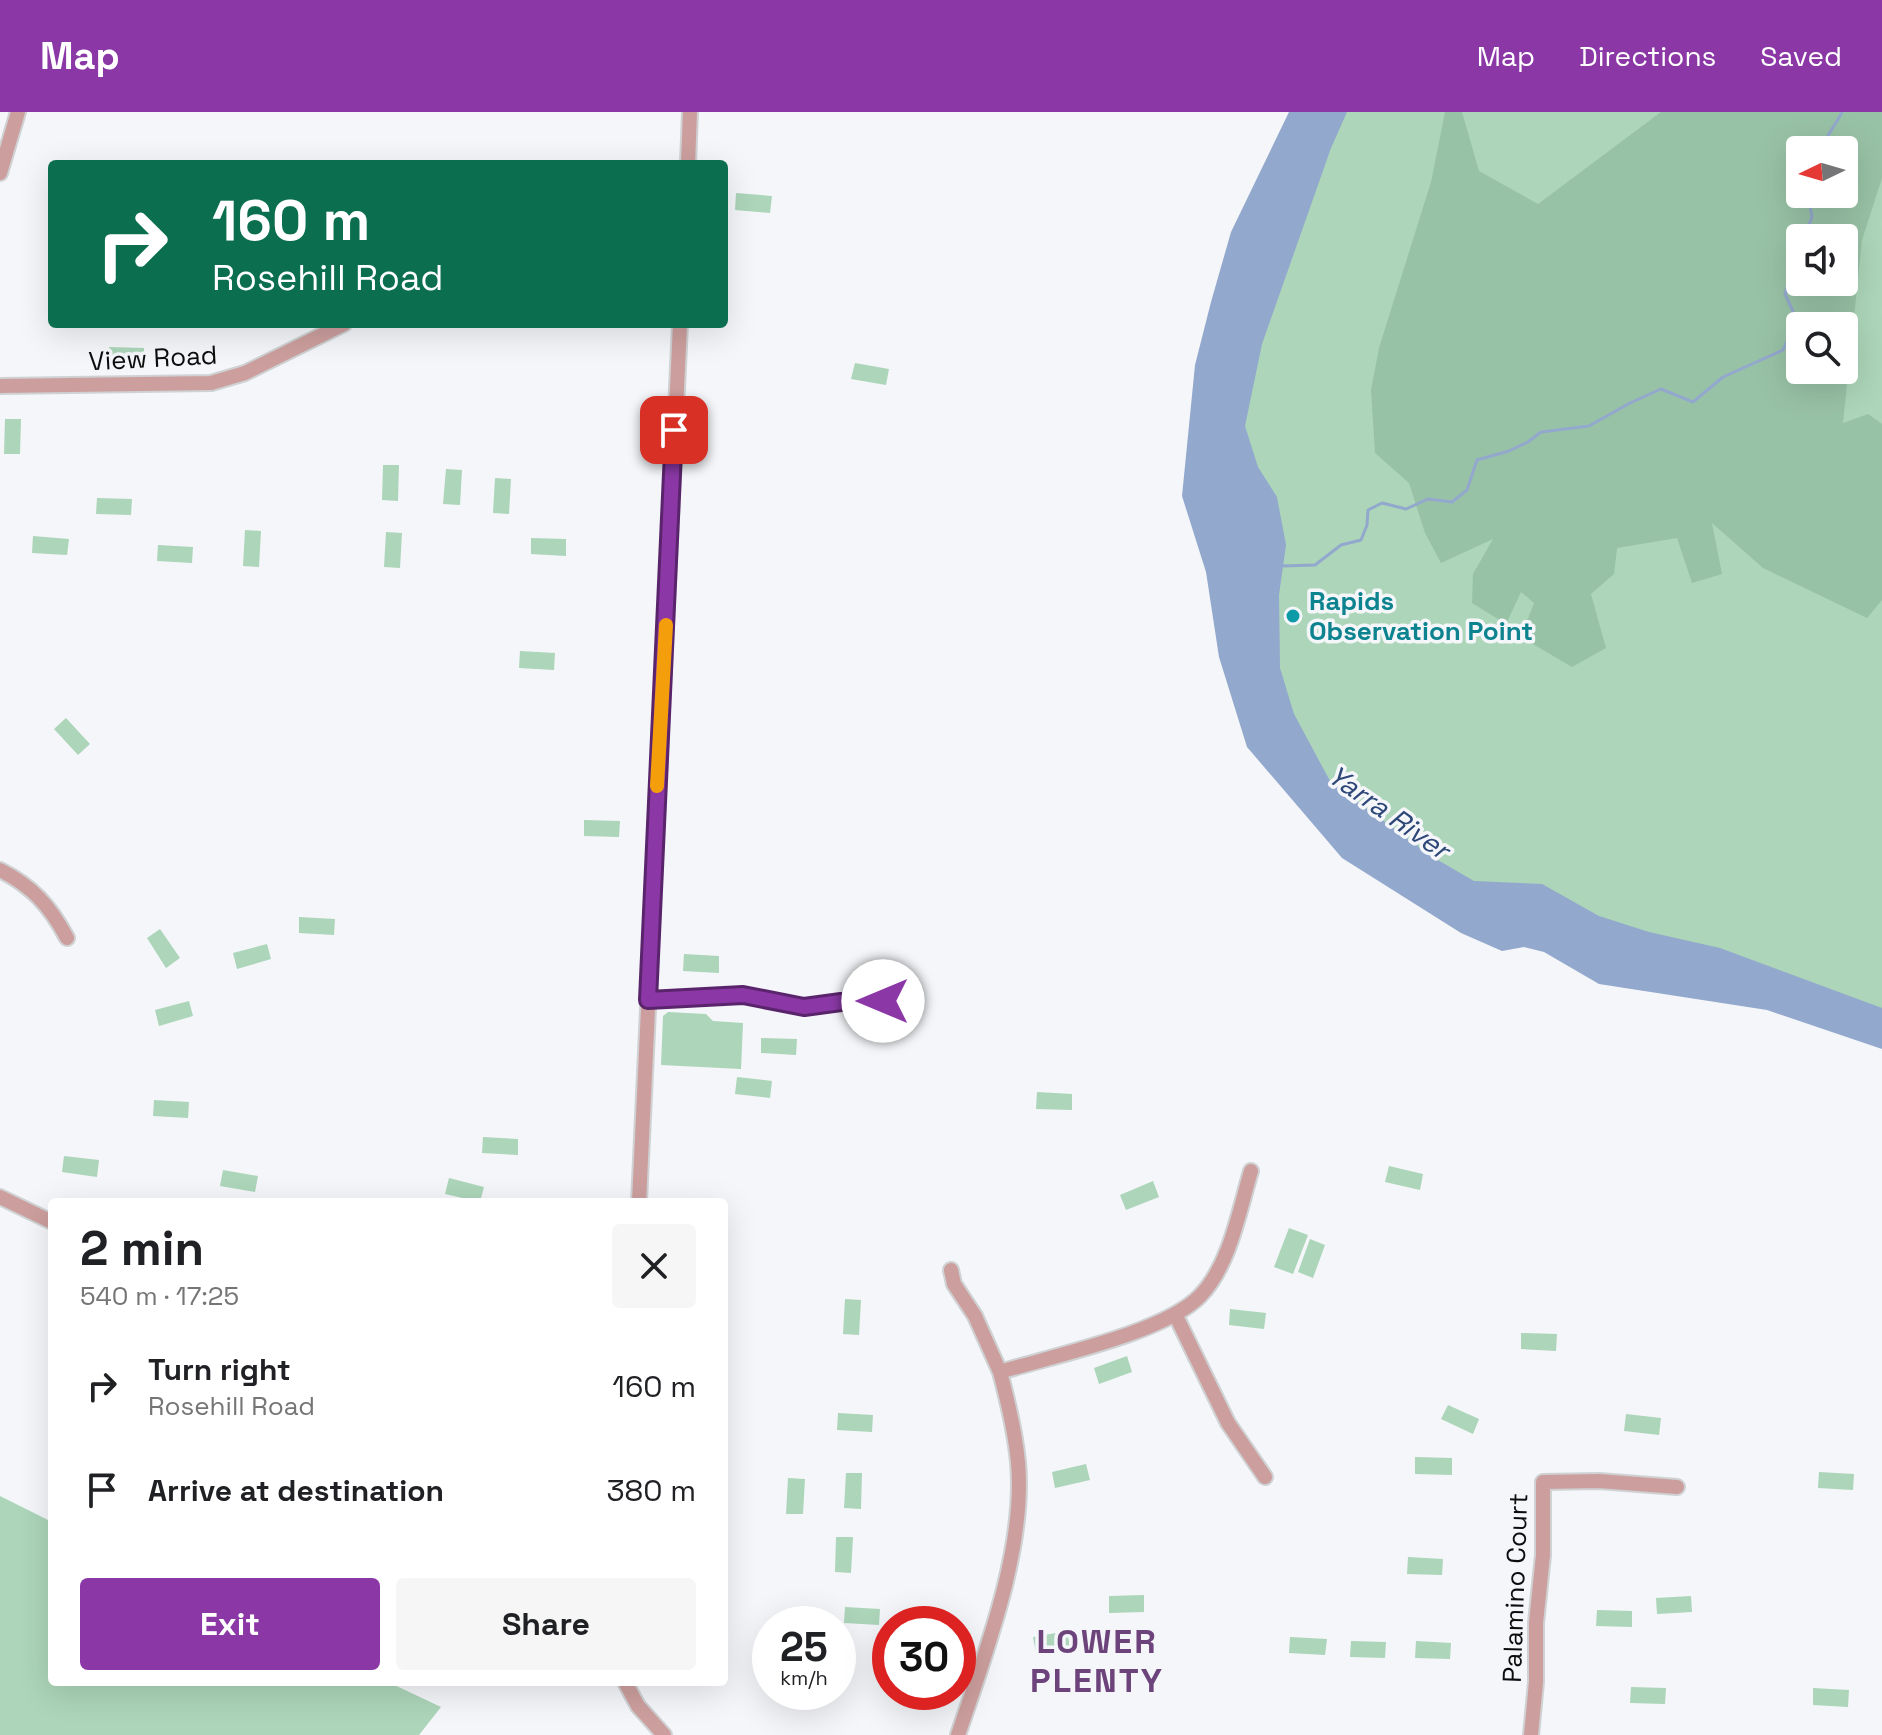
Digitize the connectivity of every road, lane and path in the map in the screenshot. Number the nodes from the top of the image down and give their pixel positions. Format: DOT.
graph roads {
  1 [pos="18,112"];
  2 [pos="690,112"];
  3 [pos="688,160"];
  4 [pos="0,173"];
  5 [pos="336,328"];
  6 [pos="680,328"];
  7 [pos="0,386"];
  8 [pos="0,870"];
  9 [pos="67,938"];
  10 [pos="648,1000"];
  11 [pos="883,1001"];
  12 [pos="1251,1171"];
  13 [pos="0,1197"];
  14 [pos="639,1198"];
  15 [pos="48,1220"];
  16 [pos="951,1270"];
  17 [pos="1176,1316"];
  18 [pos="1000,1372"];
  19 [pos="1265,1477"];
  20 [pos="1677,1487"];
  21 [pos="627,1686"];
  22 [pos="664,1735"];
  23 [pos="958,1735"];
  24 [pos="1531,1735"];
  1 -- 4 [label="street"];
  2 -- 3 [label="street"];
  5 -- 7 [label="street, View Road"];
  6 -- 10 [label="street"];
  8 -- 9 [label="street"];
  10 -- 11 [label="street"];
  10 -- 14 [label="street"];
  12 -- 17 [label="street"];
  13 -- 15 [label="street"];
  16 -- 18 [label="street"];
  17 -- 18 [label="street"];
  17 -- 19 [label="street"];
  18 -- 23 [label="street"];
  20 -- 24 [label="street, Palamino Court"];
  21 -- 22 [label="street"];
}
